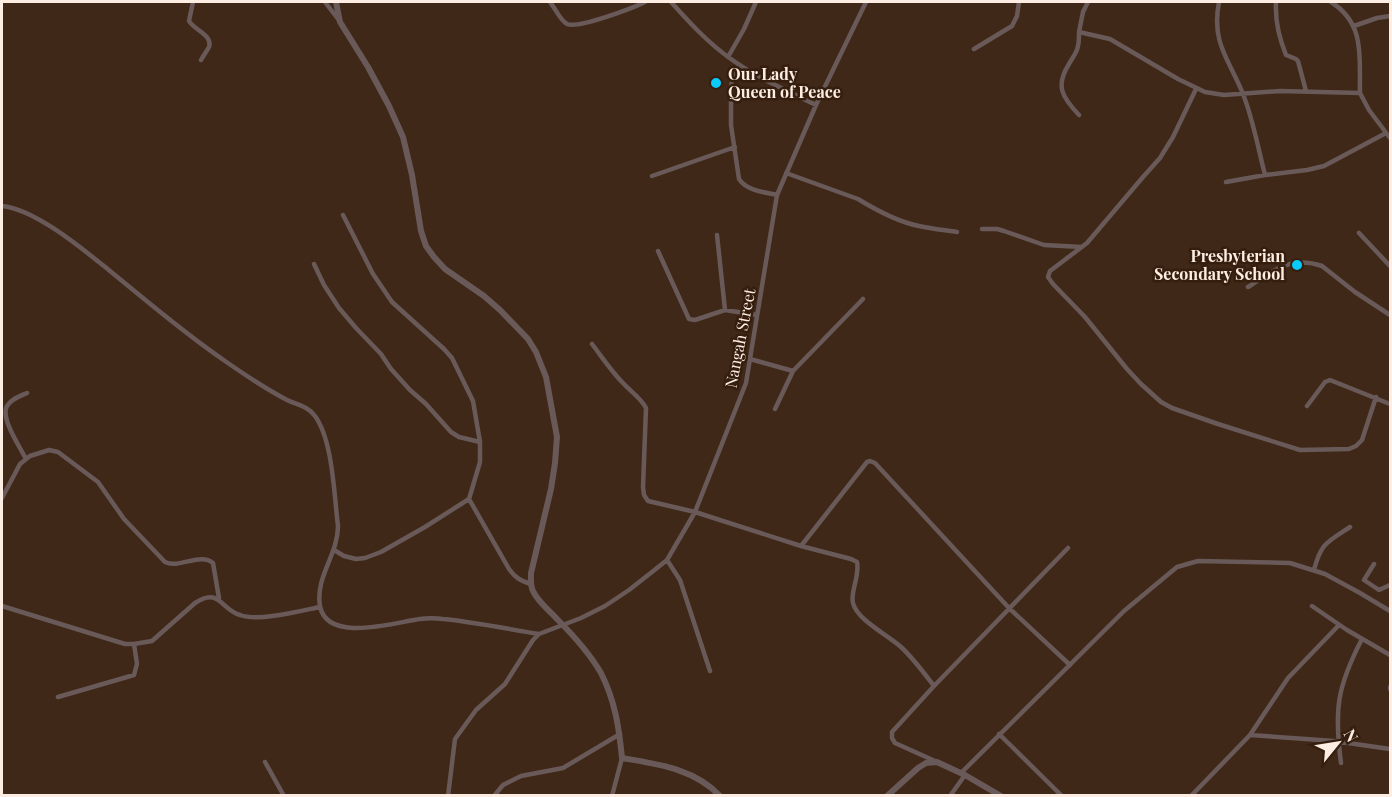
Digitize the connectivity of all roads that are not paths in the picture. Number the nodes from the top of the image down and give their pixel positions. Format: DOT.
graph roads {
  1 [pos="193,2"];
  2 [pos="326,2"];
  3 [pos="336,2"];
  4 [pos="550,2"];
  5 [pos="645,2"];
  6 [pos="672,2"];
  7 [pos="756,2"];
  8 [pos="866,2"];
  9 [pos="1019,2"];
  10 [pos="1088,2"];
  11 [pos="1219,2"];
  12 [pos="1276,2"];
  13 [pos="1331,2"];
  14 [pos="1390,16"];
  15 [pos="340,21"];
  16 [pos="1354,26"];
  17 [pos="1079,32"];
  18 [pos="974,49"];
  19 [pos="728,57"];
  20 [pos="201,60"];
  21 [pos="739,65"];
  22 [pos="1196,89"];
  23 [pos="1306,91"];
  24 [pos="1360,93"];
  25 [pos="1243,94"];
  26 [pos="816,105"];
  27 [pos="1079,115"];
  28 [pos="1386,133"];
  29 [pos="1390,138"];
  30 [pos="735,147"];
  31 [pos="786,173"];
  32 [pos="1265,175"];
  33 [pos="652,176"];
  34 [pos="1226,182"];
  35 [pos="777,195"];
  36 [pos="2,206"];
  37 [pos="344,215"];
  38 [pos="982,229"];
  39 [pos="957,232"];
  40 [pos="1359,233"];
  41 [pos="717,235"];
  42 [pos="1082,247"];
  43 [pos="658,251"];
  44 [pos="314,264"];
  45 [pos="1390,266"];
  46 [pos="1248,287"];
  47 [pos="863,299"];
  48 [pos="725,310"];
  49 [pos="757,315"];
  50 [pos="1390,315"];
  51 [pos="592,344"];
  52 [pos="750,359"];
  53 [pos="793,370"];
  54 [pos="27,393"];
  55 [pos="1376,397"];
  56 [pos="1390,404"];
  57 [pos="1307,406"];
  58 [pos="776,409"];
  59 [pos="480,442"];
  60 [pos="26,459"];
  61 [pos="2,498"];
  62 [pos="469,499"];
  63 [pos="695,512"];
  64 [pos="1350,528"];
  65 [pos="801,546"];
  66 [pos="1068,548"];
  67 [pos="334,549"];
  68 [pos="666,560"];
  69 [pos="1374,564"];
  70 [pos="1314,570"];
  71 [pos="531,584"];
  72 [pos="1390,585"];
  73 [pos="219,598"];
  74 [pos="2,606"];
  75 [pos="1312,606"];
  76 [pos="320,607"];
  77 [pos="1009,608"];
  78 [pos="1390,611"];
  79 [pos="562,624"];
  80 [pos="1339,625"];
  81 [pos="539,633"];
  82 [pos="1362,639"];
  83 [pos="134,644"];
  84 [pos="1390,655"];
  85 [pos="1070,665"];
  86 [pos="710,671"];
  87 [pos="934,686"];
  88 [pos="58,697"];
  89 [pos="620,734"];
  90 [pos="999,734"];
  91 [pos="1250,735"];
  92 [pos="1338,741"];
  93 [pos="1390,749"];
  94 [pos="621,758"];
  95 [pos="265,762"];
  96 [pos="937,762"];
  97 [pos="1341,763"];
  98 [pos="963,774"];
  99 [pos="284,795"];
  100 [pos="448,795"];
  101 [pos="494,795"];
  102 [pos="612,795"];
  103 [pos="720,795"];
  104 [pos="887,795"];
  105 [pos="950,795"];
  106 [pos="1002,795"];
  107 [pos="1062,795"];
  108 [pos="1191,795"];
  1 -- 20 [label="street"];
  2 -- 15 [label="street"];
  3 -- 15 [label="street"];
  4 -- 5 [label="street"];
  6 -- 19 [label="street"];
  7 -- 19 [label="street"];
  8 -- 26 [label="street, Nangah Street"];
  9 -- 18 [label="street"];
  10 -- 17 [label="street"];
  11 -- 25 [label="street"];
  12 -- 23 [label="street"];
  13 -- 16 [label="street"];
  14 -- 16 [label="street"];
  15 -- 71 [label="street"];
  16 -- 24 [label="street"];
  17 -- 22 [label="street"];
  17 -- 27 [label="street"];
  19 -- 21 [label="street"];
  21 -- 26 [label="street"];
  21 -- 30 [label="street"];
  22 -- 25 [label="street"];
  22 -- 42 [label="street"];
  23 -- 24 [label="street"];
  23 -- 25 [label="street"];
  24 -- 28 [label="street"];
  25 -- 32 [label="street"];
  26 -- 31 [label="street, Nangah Street"];
  28 -- 29 [label="street"];
  28 -- 32 [label="street"];
  30 -- 33 [label="street"];
  30 -- 35 [label="street"];
  31 -- 35 [label="street, Nangah Street"];
  31 -- 39 [label="street"];
  32 -- 34 [label="street"];
  35 -- 49 [label="street, Nangah Street"];
  36 -- 67 [label="street"];
  37 -- 59 [label="street"];
  38 -- 42 [label="street"];
  40 -- 45 [label="street"];
  41 -- 48 [label="street"];
  42 -- 55 [label="street"];
  43 -- 48 [label="street"];
  44 -- 59 [label="street"];
  46 -- 50 [label="street"];
  47 -- 53 [label="street"];
  48 -- 49 [label="street"];
  49 -- 52 [label="street, Nangah Street"];
  51 -- 63 [label="street"];
  52 -- 53 [label="street"];
  52 -- 63 [label="street, Nangah Street"];
  53 -- 58 [label="street"];
  54 -- 60 [label="street"];
  55 -- 56 [label="street"];
  55 -- 57 [label="street"];
  59 -- 62 [label="street"];
  60 -- 61 [label="street"];
  60 -- 73 [label="street"];
  62 -- 67 [label="street"];
  62 -- 71 [label="street"];
  63 -- 65 [label="street"];
  63 -- 68 [label="street, Nangah Street"];
  64 -- 70 [label="street"];
  65 -- 77 [label="street"];
  65 -- 87 [label="street"];
  66 -- 77 [label="street"];
  67 -- 76 [label="street"];
  68 -- 79 [label="street, Nangah Street"];
  68 -- 86 [label="street"];
  69 -- 72 [label="street"];
  70 -- 78 [label="street"];
  70 -- 85 [label="street"];
  71 -- 79 [label="street"];
  73 -- 76 [label="street"];
  73 -- 83 [label="street"];
  74 -- 83 [label="street"];
  75 -- 80 [label="street"];
  76 -- 81 [label="street"];
  77 -- 85 [label="street"];
  77 -- 87 [label="street"];
  79 -- 81 [label="street, Nangah Street"];
  79 -- 89 [label="street"];
  80 -- 82 [label="street"];
  80 -- 91 [label="street"];
  81 -- 100 [label="street"];
  82 -- 84 [label="street"];
  82 -- 92 [label="street"];
  83 -- 88 [label="street"];
  85 -- 90 [label="street"];
  87 -- 96 [label="street"];
  89 -- 94 [label="street"];
  89 -- 101 [label="street"];
  90 -- 98 [label="street"];
  90 -- 107 [label="street"];
  91 -- 92 [label="street"];
  91 -- 108 [label="street"];
  92 -- 93 [label="street"];
  92 -- 97 [label="street"];
  94 -- 102 [label="street"];
  94 -- 103 [label="street"];
  95 -- 99 [label="street"];
  96 -- 98 [label="street"];
  96 -- 104 [label="street"];
  98 -- 105 [label="street"];
  98 -- 106 [label="street"];
}
